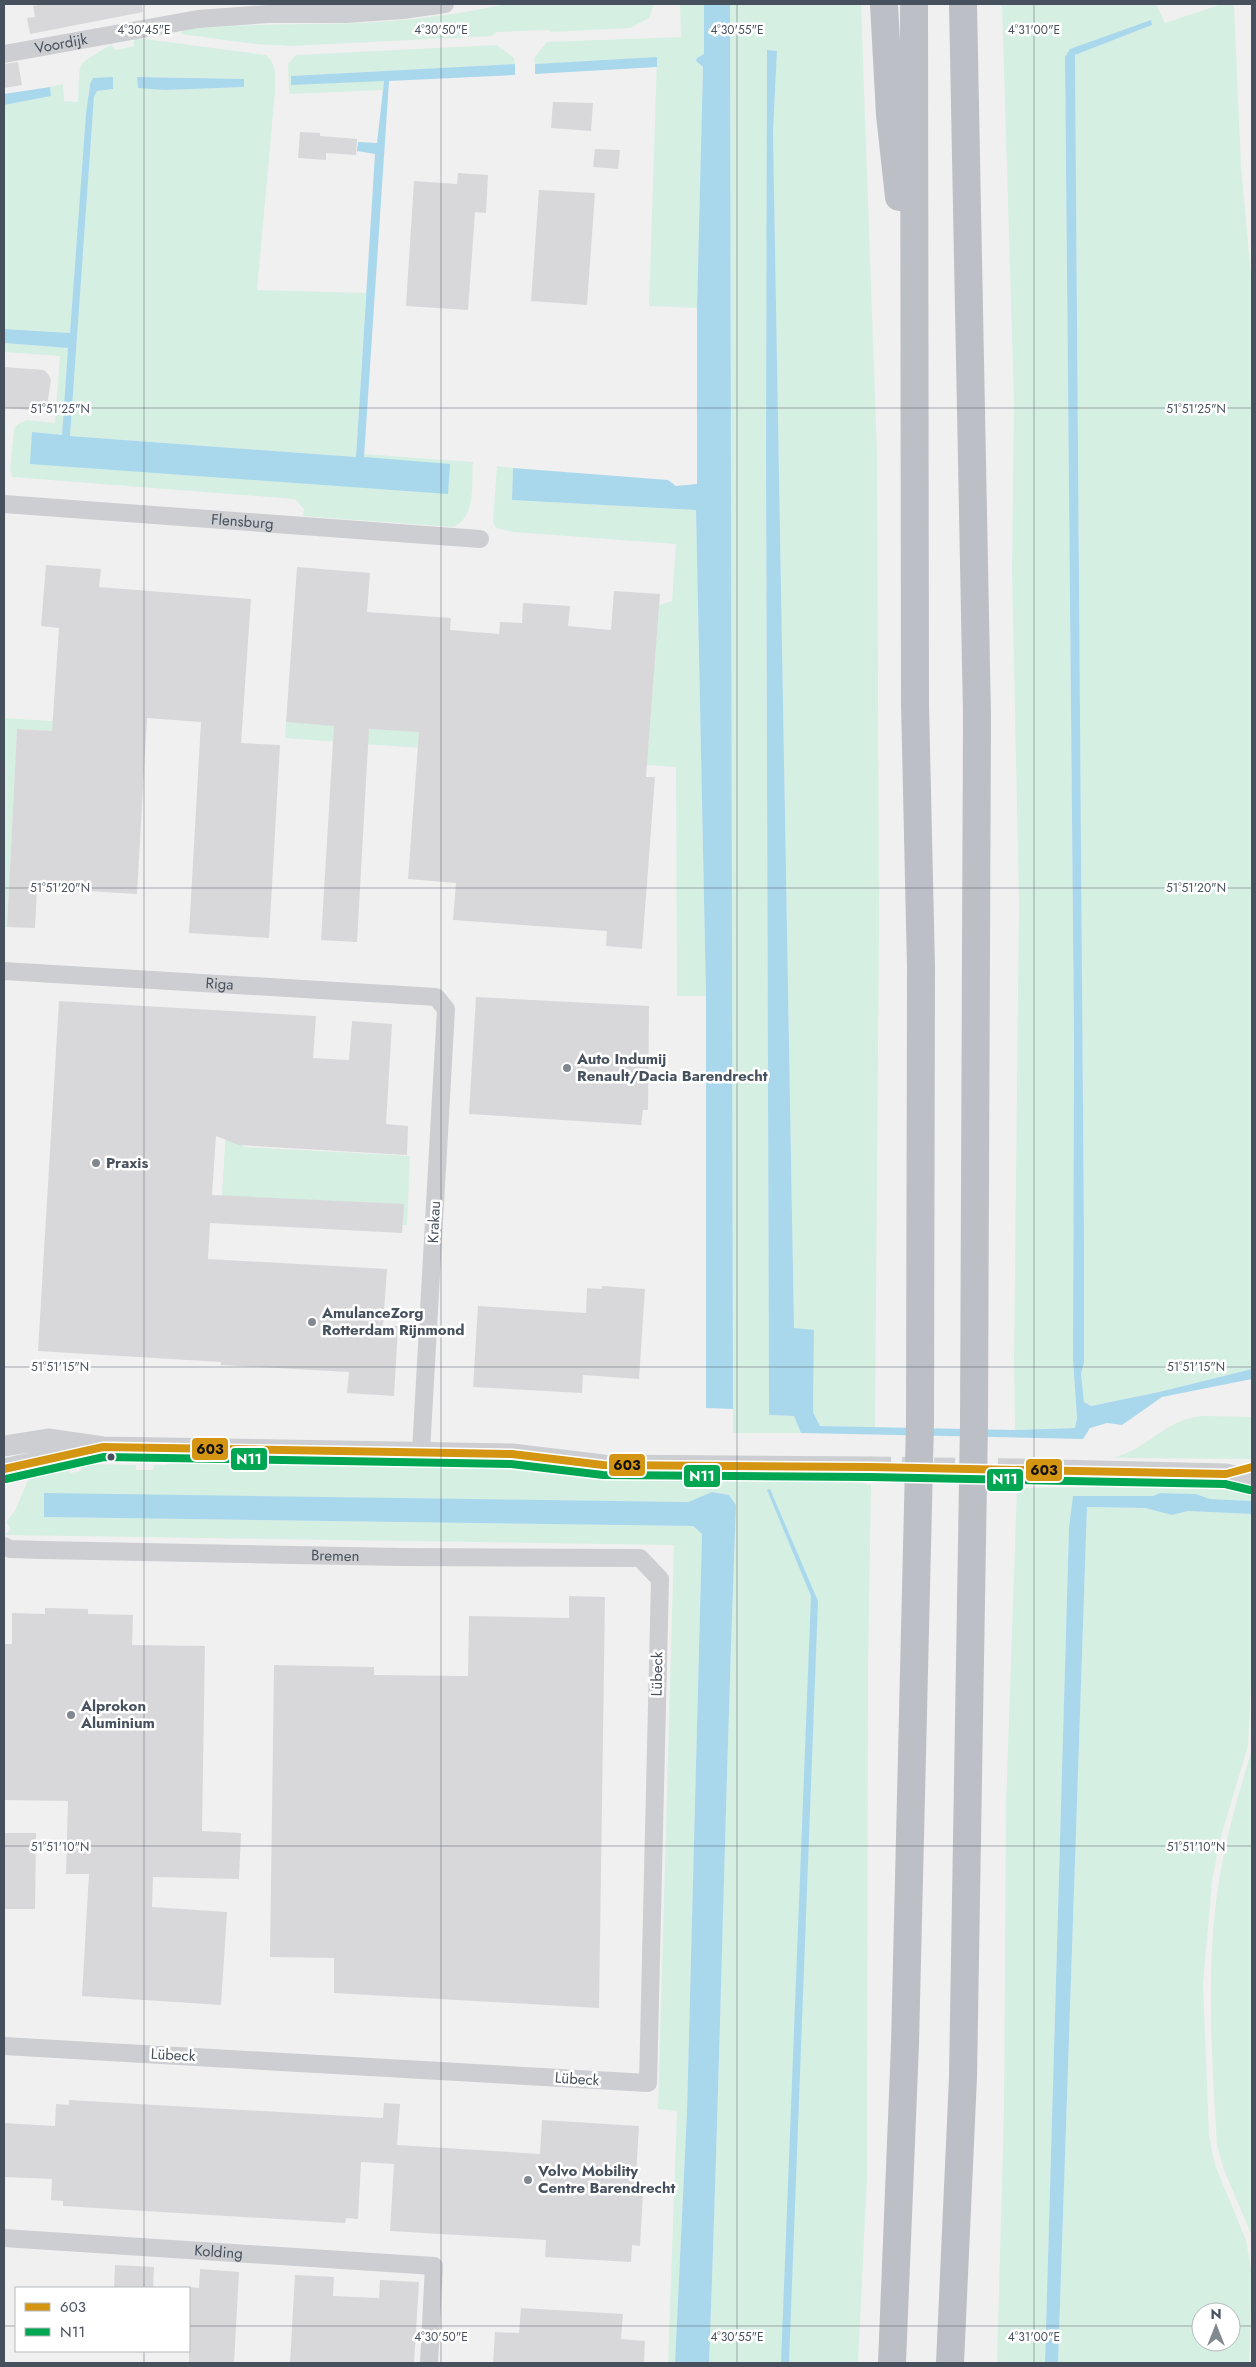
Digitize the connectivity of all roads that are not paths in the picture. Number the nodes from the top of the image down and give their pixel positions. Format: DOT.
graph roads {
  1 [pos="446,4"];
  2 [pos="884,4"];
  3 [pos="914,4"];
  4 [pos="963,4"];
  5 [pos="4,54"];
  6 [pos="913,322"];
  7 [pos="4,504"];
  8 [pos="480,539"];
  9 [pos="4,971"];
  10 [pos="436,996"];
  11 [pos="4,1446"];
  12 [pos="103,1447"];
  13 [pos="421,1452"];
  14 [pos="870,1467"];
  15 [pos="1252,1467"];
  16 [pos="4,1469"];
  17 [pos="1014,1469"];
  18 [pos="1226,1474"];
  19 [pos="1252,1480"];
  20 [pos="4,1546"];
  21 [pos="660,1579"];
  22 [pos="4,2046"];
  23 [pos="4,2238"];
  24 [pos="429,2363"];
  25 [pos="892,2363"];
  26 [pos="950,2363"];
  1 -- 5 [label="street, Voordijk"];
  2 -- 6 [label="highway"];
  3 -- 6 [label="highway"];
  4 -- 26 [label="highway"];
  6 -- 25 [label="highway"];
  7 -- 8 [label="street, Flensburg"];
  9 -- 10 [label="street, Riga"];
  10 -- 13 [label="street, Krakau"];
  11 -- 12 [label="street"];
  12 -- 13 [label="street"];
  12 -- 16 [label="street"];
  13 -- 14 [label="street"];
  15 -- 18 [label="street"];
  17 -- 18 [label="street"];
  18 -- 19 [label="street"];
  20 -- 21 [label="street, Bremen"];
  21 -- 22 [label="street, Lübeck"];
  23 -- 24 [label="street, Kolding"];
}
